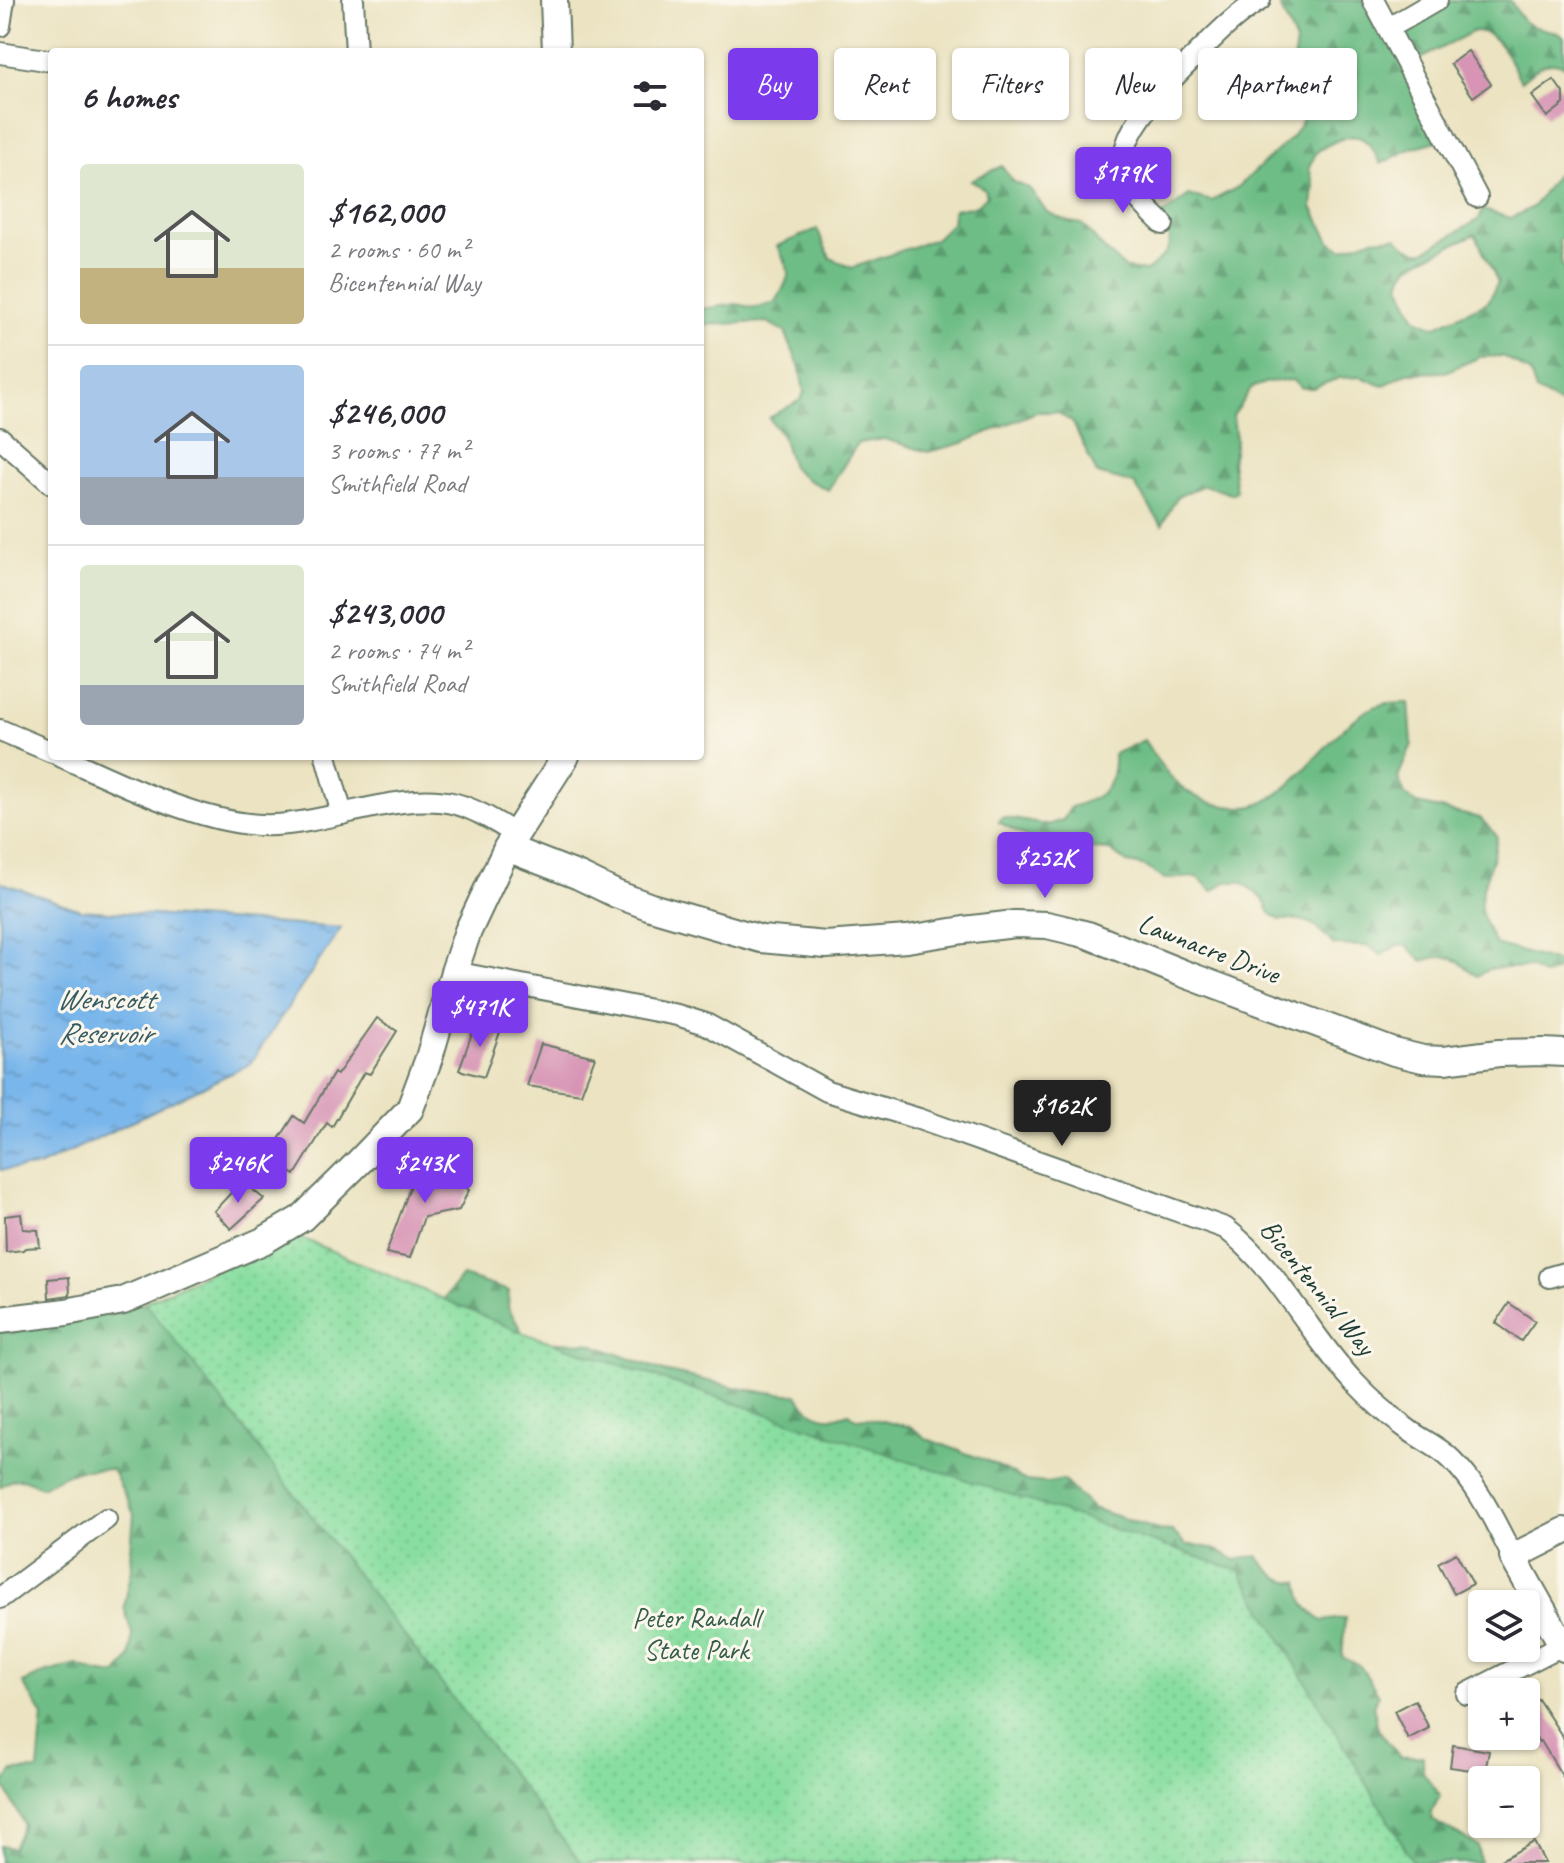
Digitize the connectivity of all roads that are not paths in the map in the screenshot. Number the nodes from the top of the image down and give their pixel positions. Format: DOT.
graph roads {
  1 [pos="4,0"];
  2 [pos="353,0"];
  3 [pos="554,0"];
  4 [pos="1260,0"];
  5 [pos="1373,0"];
  6 [pos="1437,0"];
  7 [pos="0,26"];
  8 [pos="1389,28"];
  9 [pos="356,48"];
  10 [pos="556,48"];
  11 [pos="0,53"];
  12 [pos="48,60"];
  13 [pos="1477,197"];
  14 [pos="1163,224"];
  15 [pos="0,438"];
  16 [pos="48,480"];
  17 [pos="0,730"];
  18 [pos="48,750"];
  19 [pos="69,760"];
  20 [pos="327,760"];
  21 [pos="563,760"];
  22 [pos="342,814"];
  23 [pos="512,841"];
  24 [pos="454,972"];
  25 [pos="1564,1053"];
  26 [pos="0,1320"];
  27 [pos="106,1519"];
  28 [pos="1564,1531"];
  29 [pos="1513,1557"];
  30 [pos="0,1598"];
  31 [pos="1563,1646"];
  32 [pos="1467,1694"];
  1 -- 7 [label="street"];
  2 -- 9 [label="street"];
  3 -- 10 [label="street"];
  4 -- 14 [label="street"];
  5 -- 8 [label="street"];
  6 -- 8 [label="street"];
  8 -- 13 [label="street"];
  11 -- 12 [label="street"];
  15 -- 16 [label="street"];
  17 -- 18 [label="street"];
  19 -- 22 [label="street"];
  20 -- 22 [label="street"];
  21 -- 23 [label="street"];
  22 -- 23 [label="street"];
  23 -- 24 [label="street"];
  23 -- 25 [label="street, Lawnacre Drive"];
  24 -- 26 [label="street"];
  24 -- 29 [label="street, Bicentennial Way"];
  27 -- 30 [label="street"];
  28 -- 29 [label="street"];
  29 -- 31 [label="street, Bicentennial Way"];
  31 -- 32 [label="street"];
}
